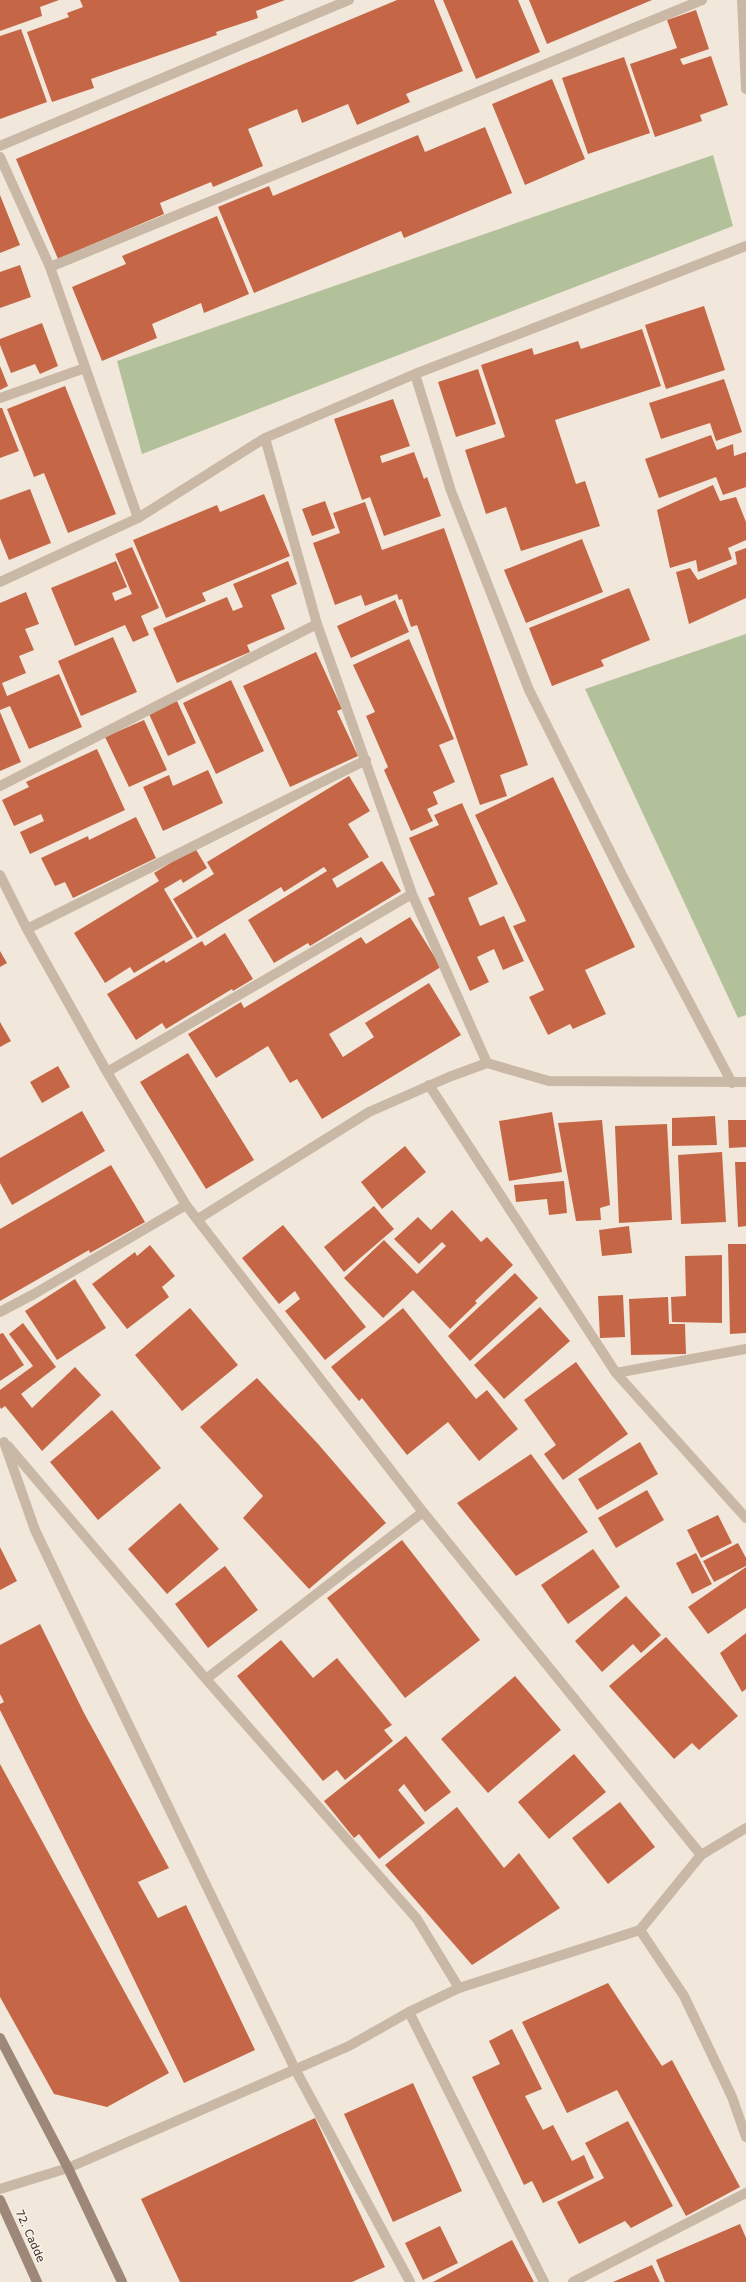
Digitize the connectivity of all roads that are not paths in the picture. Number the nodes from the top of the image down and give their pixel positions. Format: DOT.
graph roads {
  1 [pos="349,0"];
  2 [pos="702,0"];
  3 [pos="742,0"];
  4 [pos="746,89"];
  5 [pos="0,146"];
  6 [pos="0,157"];
  7 [pos="746,246"];
  8 [pos="50,267"];
  9 [pos="85,368"];
  10 [pos="415,374"];
  11 [pos="0,398"];
  12 [pos="266,438"];
  13 [pos="138,518"];
  14 [pos="0,582"];
  15 [pos="317,624"];
  16 [pos="366,760"];
  17 [pos="0,786"];
  18 [pos="0,875"];
  19 [pos="412,894"];
  20 [pos="27,929"];
  21 [pos="487,1063"];
  22 [pos="107,1072"];
  23 [pos="746,1082"];
  24 [pos="732,1083"];
  25 [pos="429,1085"];
  26 [pos="186,1205"];
  27 [pos="198,1219"];
  28 [pos="0,1312"];
  29 [pos="746,1349"];
  30 [pos="616,1373"];
  31 [pos="2,1440"];
  32 [pos="423,1512"];
  33 [pos="746,1518"];
  34 [pos="206,1679"];
  35 [pos="746,1828"];
  36 [pos="701,1855"];
  37 [pos="640,1930"];
  38 [pos="459,1988"];
  39 [pos="408,2012"];
  40 [pos="0,2038"];
  41 [pos="295,2069"];
  42 [pos="746,2138"];
  43 [pos="68,2168"];
  44 [pos="0,2189"];
  45 [pos="746,2193"];
  46 [pos="0,2200"];
  47 [pos="37,2282"];
  48 [pos="122,2282"];
  49 [pos="410,2282"];
  50 [pos="544,2282"];
  51 [pos="573,2282"];
  1 -- 5 [label="street"];
  2 -- 8 [label="street"];
  3 -- 4 [label="street"];
  6 -- 8 [label="street"];
  7 -- 10 [label="street"];
  8 -- 9 [label="street"];
  9 -- 11 [label="street"];
  9 -- 13 [label="street"];
  10 -- 12 [label="street"];
  10 -- 24 [label="street"];
  12 -- 13 [label="street"];
  12 -- 15 [label="street"];
  13 -- 14 [label="street"];
  15 -- 16 [label="street"];
  15 -- 17 [label="street"];
  16 -- 19 [label="street"];
  16 -- 20 [label="street"];
  18 -- 20 [label="street"];
  19 -- 21 [label="street"];
  19 -- 22 [label="street"];
  20 -- 22 [label="street"];
  21 -- 24 [label="street"];
  21 -- 25 [label="street"];
  22 -- 26 [label="street"];
  23 -- 24 [label="street"];
  25 -- 27 [label="street"];
  25 -- 30 [label="street"];
  26 -- 27 [label="street"];
  26 -- 28 [label="street"];
  27 -- 32 [label="street"];
  29 -- 30 [label="street"];
  30 -- 33 [label="street"];
  31 -- 34 [label="street"];
  31 -- 41 [label="street"];
  32 -- 34 [label="street"];
  32 -- 36 [label="street"];
  34 -- 38 [label="street"];
  35 -- 36 [label="street"];
  36 -- 37 [label="street"];
  37 -- 38 [label="street"];
  37 -- 42 [label="street"];
  38 -- 39 [label="street"];
  39 -- 41 [label="street"];
  39 -- 50 [label="street"];
  40 -- 43 [label="main road"];
  41 -- 43 [label="street"];
  41 -- 49 [label="street"];
  43 -- 44 [label="street"];
  43 -- 48 [label="main road"];
  45 -- 51 [label="street"];
  46 -- 47 [label="main road, 72. Cadde"];
}
